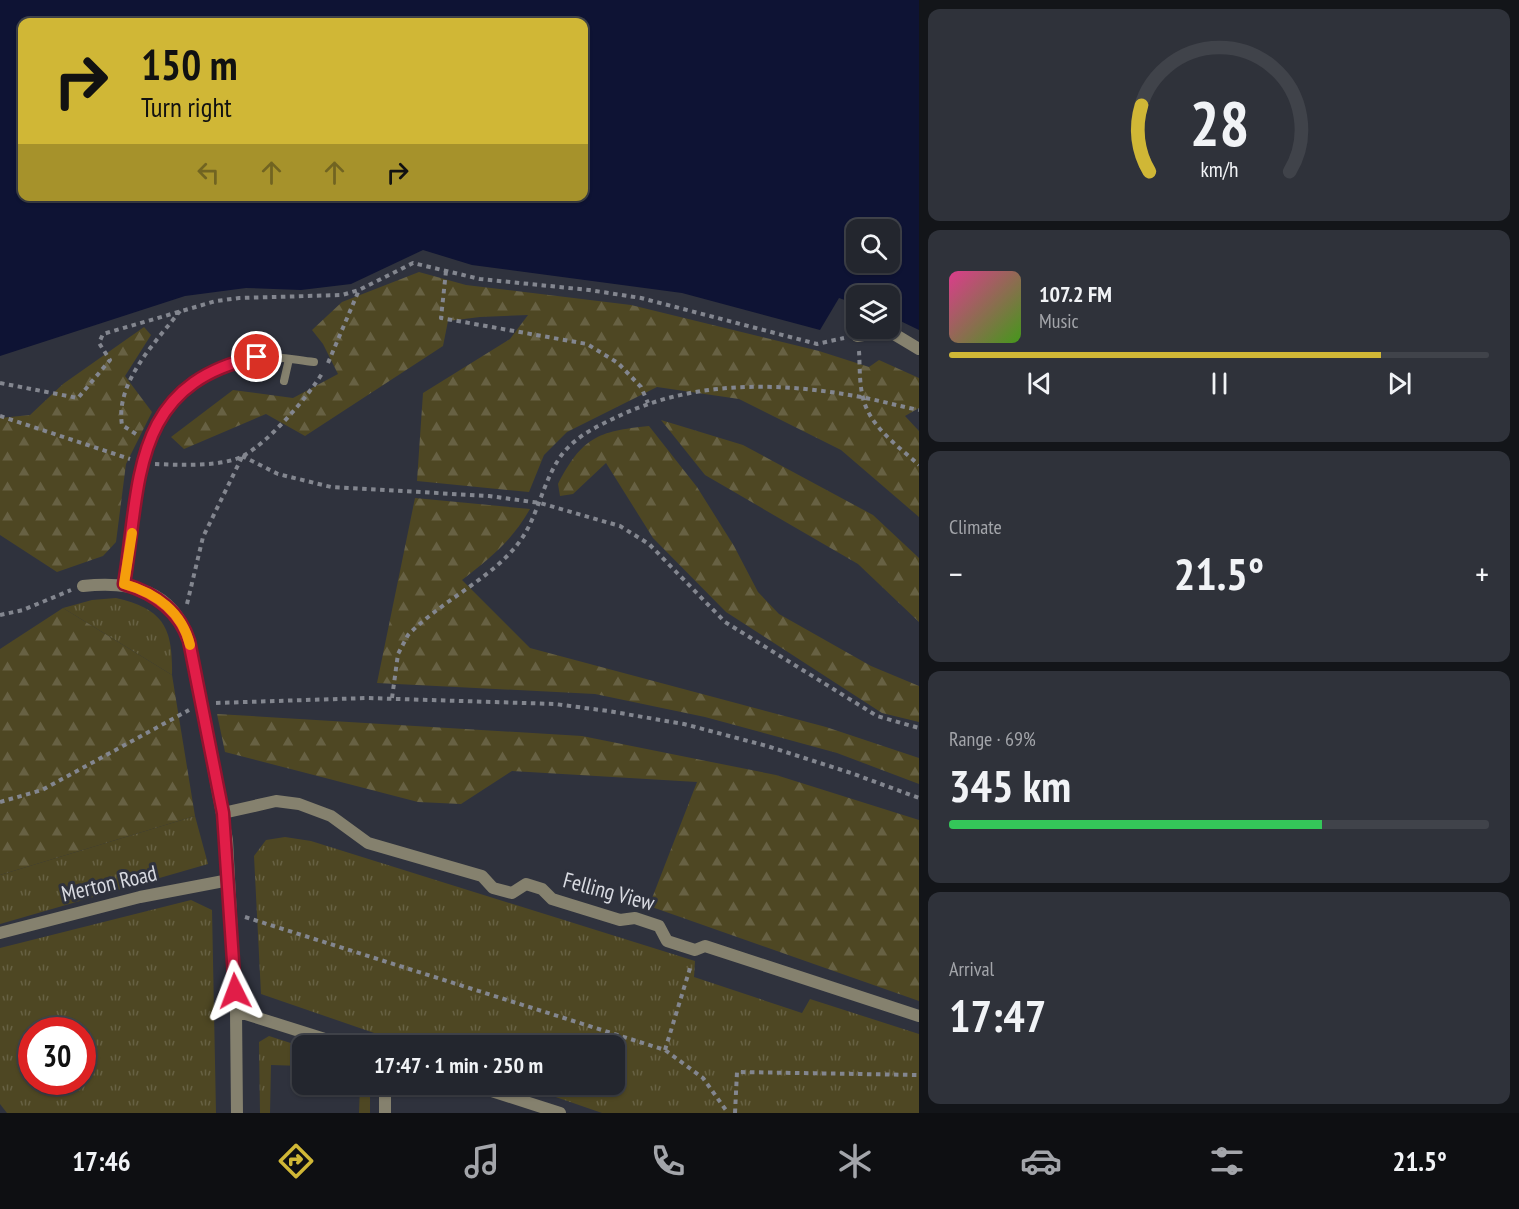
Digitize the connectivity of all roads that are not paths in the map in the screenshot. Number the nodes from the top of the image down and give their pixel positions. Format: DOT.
graph roads {
  1 [pos="900,338"];
  2 [pos="919,349"];
  3 [pos="289,359"];
  4 [pos="314,362"];
  5 [pos="284,381"];
  6 [pos="124,584"];
  7 [pos="83,586"];
  8 [pos="223,813"];
  9 [pos="229,880"];
  10 [pos="0,933"];
  11 [pos="236,1011"];
  12 [pos="919,1016"];
  13 [pos="306,1035"];
  14 [pos="385,1095"];
  15 [pos="504,1095"];
  16 [pos="237,1113"];
  17 [pos="385,1113"];
  18 [pos="560,1113"];
  1 -- 2 [label="street"];
  3 -- 4 [label="lane"];
  3 -- 5 [label="lane"];
  3 -- 6 [label="lane"];
  6 -- 7 [label="street"];
  6 -- 8 [label="street"];
  8 -- 9 [label="street"];
  8 -- 12 [label="street, Felling View"];
  9 -- 10 [label="street, Merton Road"];
  9 -- 11 [label="street"];
  11 -- 13 [label="street"];
  11 -- 16 [label="street"];
  14 -- 17 [label="street"];
  15 -- 18 [label="street"];
}
